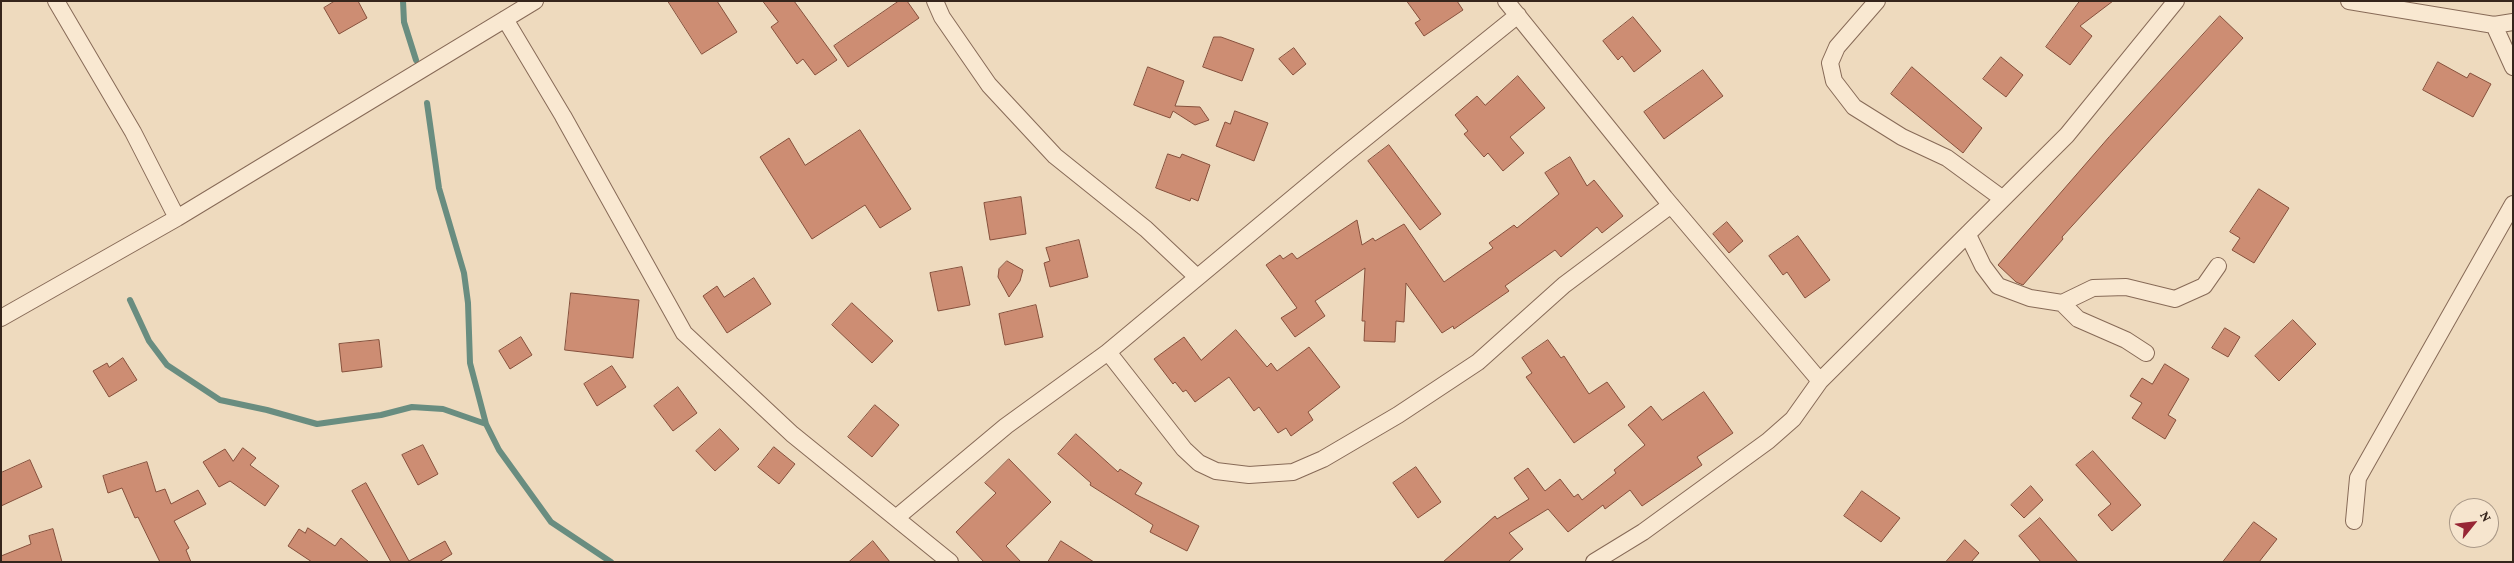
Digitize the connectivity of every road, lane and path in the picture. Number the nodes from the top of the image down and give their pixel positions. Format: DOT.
graph roads {
  1 [pos="56,1"];
  2 [pos="535,1"];
  3 [pos="935,1"];
  4 [pos="1506,1"];
  5 [pos="1877,1"];
  6 [pos="2176,1"];
  7 [pos="2349,1"];
  8 [pos="1518,15"];
  9 [pos="505,19"];
  10 [pos="2513,22"];
  11 [pos="2494,25"];
  12 [pos="2513,67"];
  13 [pos="2003,199"];
  14 [pos="2513,204"];
  15 [pos="1671,205"];
  16 [pos="177,218"];
  17 [pos="1968,235"];
  18 [pos="2218,266"];
  19 [pos="1197,277"];
  20 [pos="2062,302"];
  21 [pos="1,318"];
  22 [pos="1108,352"];
  23 [pos="2146,353"];
  24 [pos="1820,381"];
  25 [pos="896,518"];
  26 [pos="2354,521"];
  27 [pos="950,562"];
  28 [pos="1594,562"];
  1 -- 16 [label="street"];
  2 -- 9 [label="street"];
  3 -- 19 [label="street"];
  4 -- 8 [label="street"];
  5 -- 13 [label="street"];
  6 -- 13 [label="street"];
  7 -- 11 [label="street"];
  8 -- 15 [label="street"];
  8 -- 19 [label="street"];
  9 -- 16 [label="street"];
  9 -- 25 [label="street"];
  10 -- 11 [label="street"];
  11 -- 12 [label="street"];
  13 -- 17 [label="street"];
  14 -- 26 [label="street"];
  15 -- 22 [label="street"];
  15 -- 24 [label="street"];
  16 -- 21 [label="street"];
  17 -- 20 [label="street"];
  17 -- 24 [label="street"];
  18 -- 20 [label="street"];
  19 -- 22 [label="street"];
  20 -- 23 [label="street"];
  22 -- 25 [label="street"];
  24 -- 28 [label="street"];
  25 -- 27 [label="street"];
}
